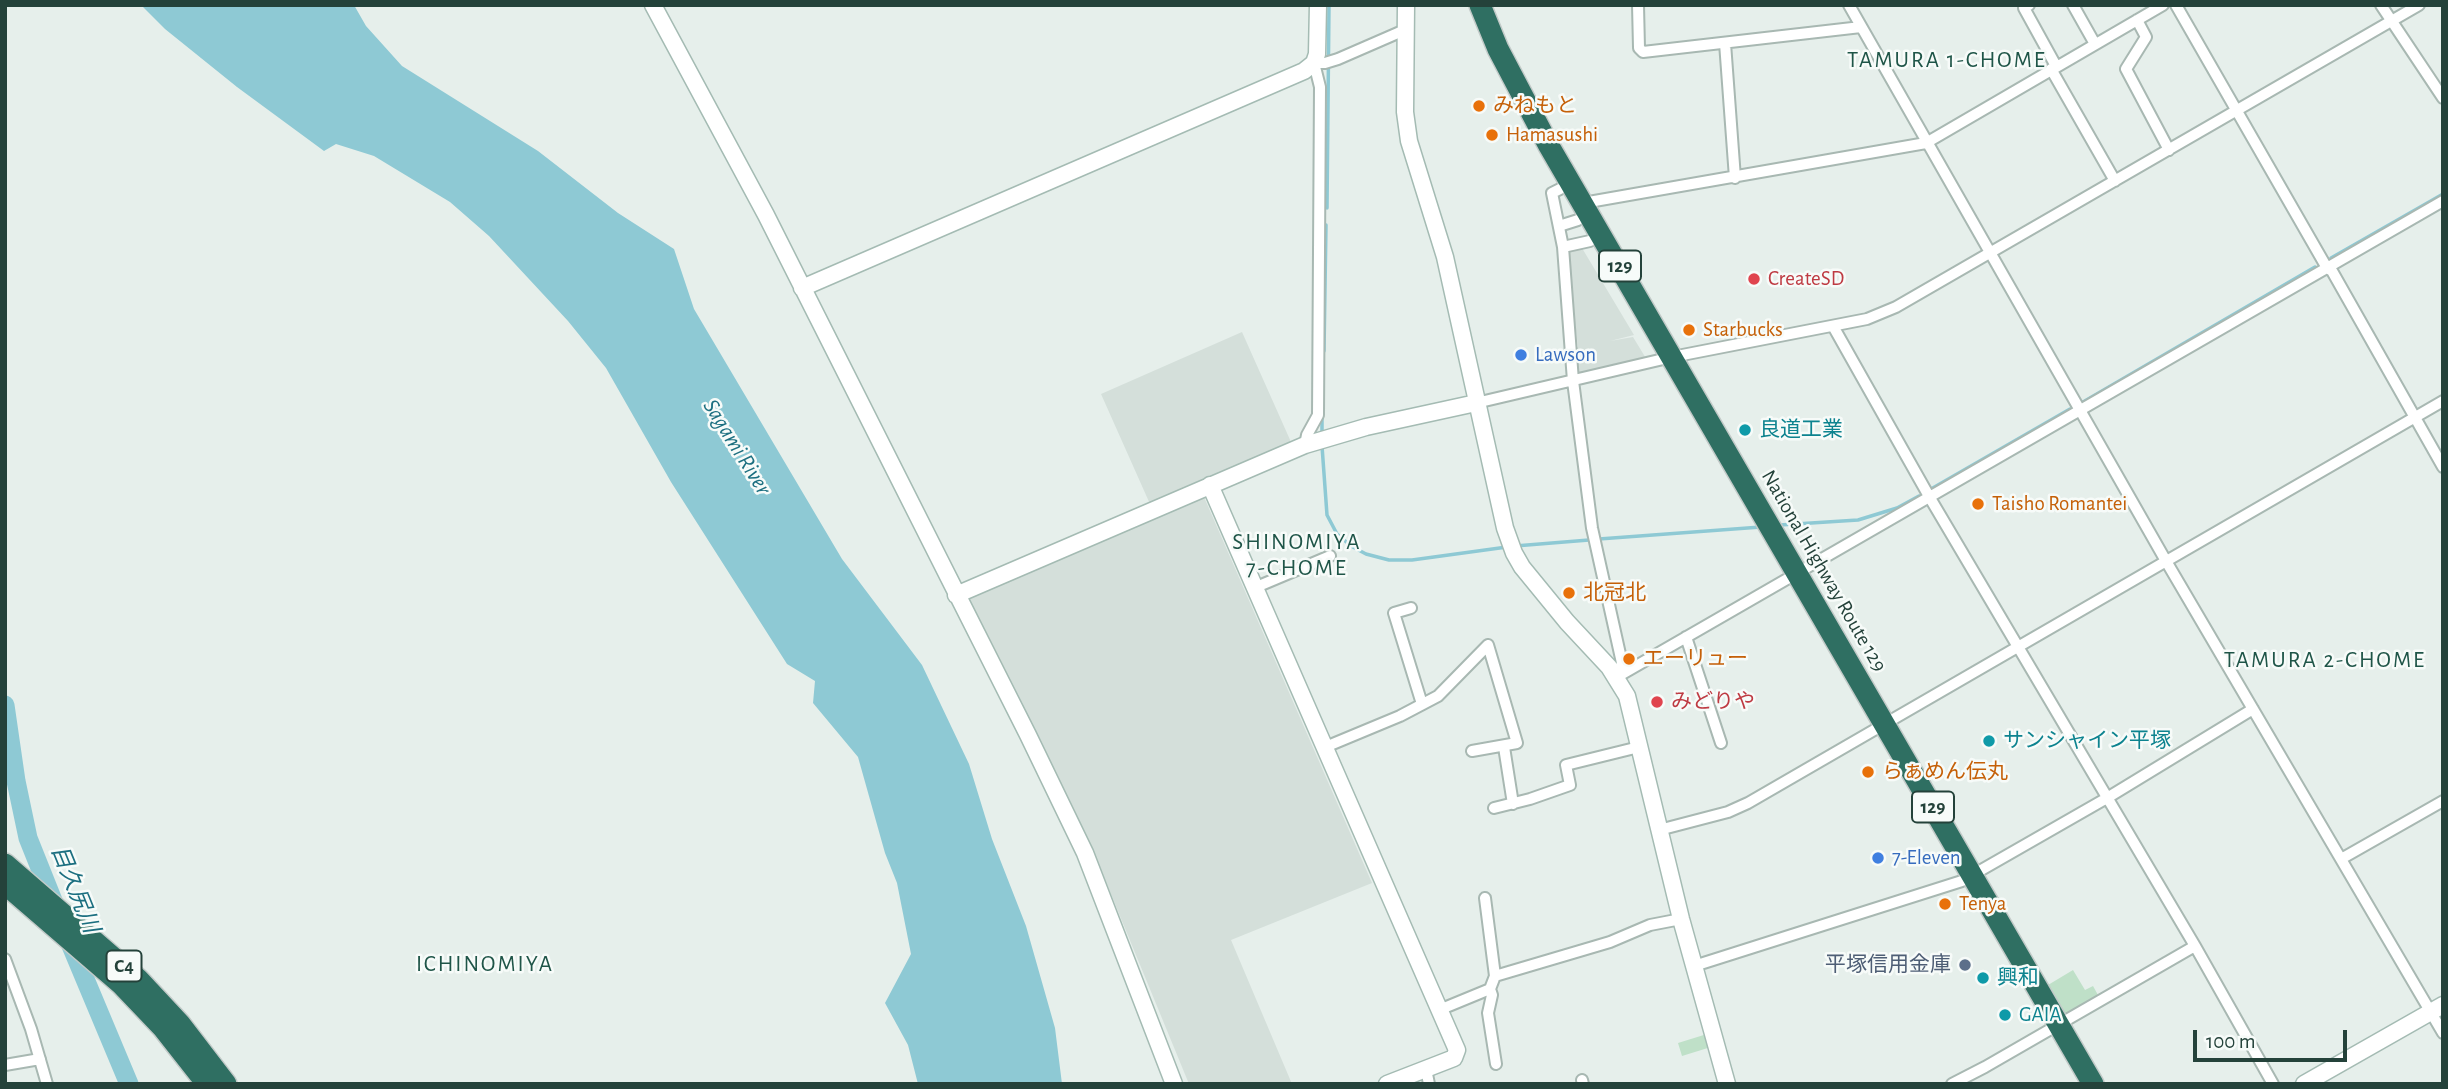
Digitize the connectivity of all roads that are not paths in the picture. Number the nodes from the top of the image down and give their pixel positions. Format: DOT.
graph roads {
  1 [pos="653,5"];
  2 [pos="1318,5"];
  3 [pos="1406,5"];
  4 [pos="1468,5"];
  5 [pos="1480,5"];
  6 [pos="1638,5"];
  7 [pos="1849,5"];
  8 [pos="2029,5"];
  9 [pos="2073,5"];
  10 [pos="2163,5"];
  11 [pos="2176,5"];
  12 [pos="2381,5"];
  13 [pos="2419,5"];
  14 [pos="2137,20"];
  15 [pos="2392,21"];
  16 [pos="1861,27"];
  17 [pos="1407,29"];
  18 [pos="1725,43"];
  19 [pos="2095,44"];
  20 [pos="1320,63"];
  21 [pos="2054,68"];
  22 [pos="2443,98"];
  23 [pos="2236,112"];
  24 [pos="1926,143"];
  25 [pos="2169,150"];
  26 [pos="1735,178"];
  27 [pos="2115,181"];
  28 [pos="2443,201"];
  29 [pos="1573,216"];
  30 [pos="1590,241"];
  31 [pos="1563,247"];
  32 [pos="1990,254"];
  33 [pos="2327,268"];
  34 [pos="802,288"];
  35 [pos="1833,326"];
  36 [pos="1666,359"];
  37 [pos="1573,381"];
  38 [pos="2443,401"];
  39 [pos="1476,403"];
  40 [pos="2080,409"];
  41 [pos="2414,417"];
  42 [pos="1309,443"];
  43 [pos="2443,467"];
  44 [pos="1210,485"];
  45 [pos="1930,498"];
  46 [pos="1330,556"];
  47 [pos="2166,561"];
  48 [pos="1792,578"];
  49 [pos="1254,588"];
  50 [pos="956,595"];
  51 [pos="1411,608"];
  52 [pos="1686,637"];
  53 [pos="2017,646"];
  54 [pos="1617,677"];
  55 [pos="1422,705"];
  56 [pos="2253,709"];
  57 [pos="1879,726"];
  58 [pos="1721,743"];
  59 [pos="1504,747"];
  60 [pos="1639,747"];
  61 [pos="1323,748"];
  62 [pos="1472,751"];
  63 [pos="2107,798"];
  64 [pos="2443,801"];
  65 [pos="1513,803"];
  66 [pos="1494,808"];
  67 [pos="1659,830"];
  68 [pos="2341,859"];
  69 [pos="5,864"];
  70 [pos="1967,878"];
  71 [pos="5,884"];
  72 [pos="1485,898"];
  73 [pos="1681,919"];
  74 [pos="2195,946"];
  75 [pos="5,959"];
  76 [pos="1694,966"];
  77 [pos="1495,976"];
  78 [pos="9,981"];
  79 [pos="1490,989"];
  80 [pos="2437,1008"];
  81 [pos="1439,1010"];
  82 [pos="2053,1028"];
  83 [pos="2443,1033"];
  84 [pos="40,1059"];
  85 [pos="1496,1064"];
  86 [pos="5,1065"];
  87 [pos="1427,1076"];
  88 [pos="47,1084"];
  89 [pos="207,1084"];
  90 [pos="226,1084"];
  91 [pos="1174,1084"];
  92 [pos="1387,1084"];
  93 [pos="1727,1084"];
  94 [pos="1952,1084"];
  95 [pos="2077,1084"];
  96 [pos="2093,1084"];
  97 [pos="2273,1084"];
  98 [pos="2304,1084"];
  1 -- 34 [label="street"];
  2 -- 20 [label="street"];
  3 -- 17 [label="street"];
  4 -- 29 [label="highway, National Highway Route 129 / 129"];
  5 -- 29 [label="highway, National Highway Route 129 / 129"];
  6 -- 18 [label="street"];
  7 -- 16 [label="street"];
  8 -- 21 [label="street"];
  9 -- 19 [label="street"];
  10 -- 14 [label="street"];
  11 -- 23 [label="street"];
  12 -- 15 [label="street"];
  13 -- 15 [label="street"];
  14 -- 19 [label="street"];
  14 -- 25 [label="street"];
  15 -- 22 [label="street"];
  15 -- 23 [label="street"];
  16 -- 18 [label="street"];
  16 -- 24 [label="street"];
  17 -- 20 [label="street"];
  17 -- 39 [label="street"];
  18 -- 26 [label="street"];
  19 -- 21 [label="street"];
  20 -- 34 [label="street"];
  20 -- 42 [label="street"];
  21 -- 24 [label="street"];
  21 -- 27 [label="street"];
  23 -- 25 [label="street"];
  23 -- 33 [label="street"];
  24 -- 26 [label="street"];
  24 -- 32 [label="street"];
  25 -- 27 [label="street"];
  26 -- 29 [label="street"];
  27 -- 32 [label="street"];
  28 -- 33 [label="street"];
  29 -- 30 [label="highway, National Highway Route 129 / 129"];
  29 -- 31 [label="street"];
  29 -- 36 [label="highway, National Highway Route 129 / 129"];
  30 -- 31 [label="street"];
  30 -- 36 [label="highway, National Highway Route 129 / 129"];
  31 -- 37 [label="street"];
  32 -- 35 [label="street"];
  32 -- 40 [label="street"];
  33 -- 40 [label="street"];
  33 -- 41 [label="street"];
  34 -- 50 [label="street"];
  35 -- 36 [label="street"];
  35 -- 45 [label="street"];
  36 -- 37 [label="street"];
  36 -- 48 [label="highway, National Highway Route 129 / 129"];
  37 -- 39 [label="street"];
  37 -- 54 [label="street"];
  38 -- 41 [label="street"];
  39 -- 42 [label="street"];
  39 -- 54 [label="street"];
  40 -- 45 [label="street"];
  40 -- 47 [label="street"];
  41 -- 43 [label="street"];
  41 -- 47 [label="street"];
  42 -- 44 [label="street"];
  44 -- 49 [label="street"];
  44 -- 50 [label="street"];
  45 -- 48 [label="street"];
  45 -- 53 [label="street"];
  46 -- 49 [label="street"];
  47 -- 53 [label="street"];
  47 -- 56 [label="street"];
  48 -- 52 [label="street"];
  48 -- 57 [label="highway, National Highway Route 129 / 129"];
  49 -- 61 [label="street"];
  50 -- 91 [label="street"];
  51 -- 55 [label="street"];
  52 -- 54 [label="street"];
  52 -- 58 [label="street"];
  53 -- 57 [label="street"];
  53 -- 63 [label="street"];
  54 -- 60 [label="street"];
  55 -- 59 [label="street"];
  55 -- 61 [label="street"];
  56 -- 63 [label="street"];
  56 -- 68 [label="street"];
  57 -- 67 [label="street"];
  57 -- 70 [label="highway, National Highway Route 129 / 129"];
  59 -- 62 [label="street"];
  59 -- 65 [label="street"];
  60 -- 65 [label="street"];
  60 -- 67 [label="street"];
  61 -- 81 [label="street"];
  63 -- 70 [label="street"];
  63 -- 74 [label="street"];
  64 -- 68 [label="street"];
  65 -- 66 [label="street"];
  67 -- 73 [label="street"];
  68 -- 80 [label="street"];
  69 -- 90 [label="highway, C4"];
  70 -- 76 [label="street"];
  70 -- 82 [label="highway, National Highway Route 129 / 129"];
  71 -- 89 [label="highway, C4"];
  72 -- 77 [label="street"];
  73 -- 76 [label="street"];
  73 -- 77 [label="street"];
  74 -- 82 [label="street"];
  74 -- 97 [label="street"];
  75 -- 78 [label="street"];
  76 -- 93 [label="street"];
  77 -- 79 [label="street"];
  78 -- 84 [label="street"];
  79 -- 81 [label="street"];
  79 -- 85 [label="street"];
  80 -- 83 [label="street"];
  80 -- 98 [label="street"];
  81 -- 87 [label="street"];
  82 -- 94 [label="street"];
  82 -- 95 [label="highway, National Highway Route 129 / 129"];
  82 -- 96 [label="highway, National Highway Route 129 / 129"];
  84 -- 86 [label="street"];
  84 -- 88 [label="street"];
  87 -- 92 [label="street"];
}
